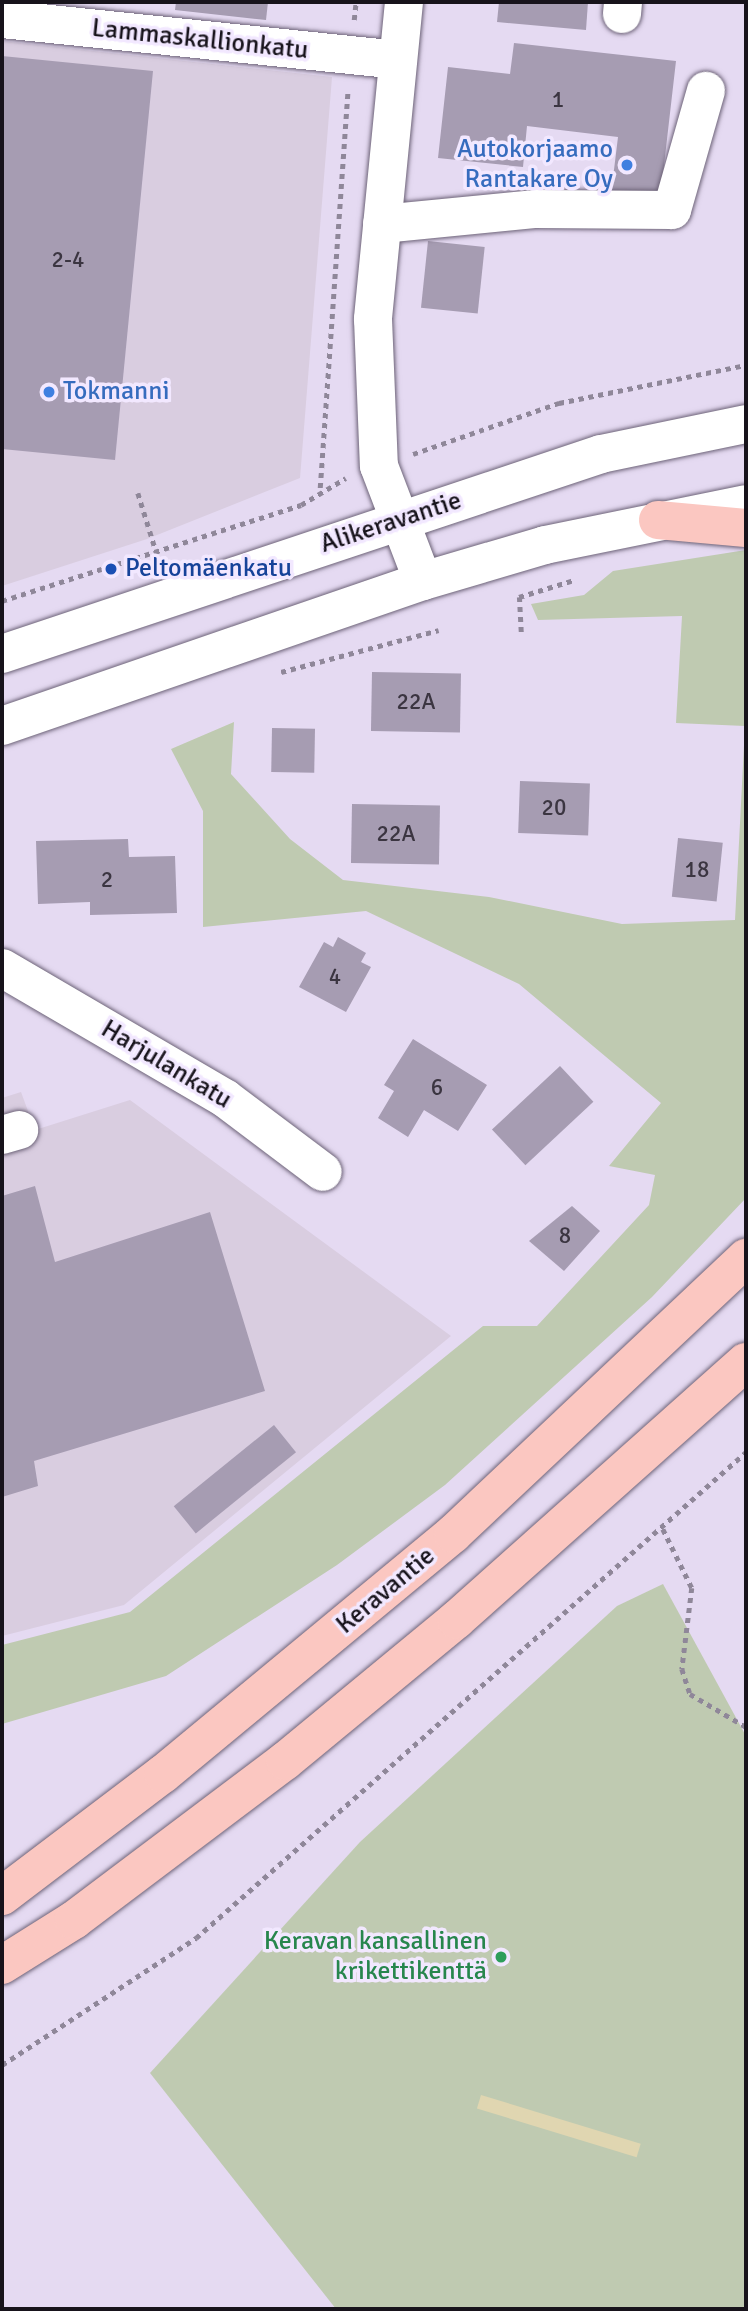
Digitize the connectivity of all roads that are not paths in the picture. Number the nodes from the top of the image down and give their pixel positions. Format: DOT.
graph roads {
  1 [pos="404,2"];
  2 [pos="2,19"];
  3 [pos="398,60"];
  4 [pos="706,90"];
  5 [pos="382,224"];
  6 [pos="746,424"];
  7 [pos="746,504"];
  8 [pos="658,520"];
  9 [pos="398,522"];
  10 [pos="746,528"];
  11 [pos="423,580"];
  12 [pos="2,654"];
  13 [pos="2,726"];
  14 [pos="2,968"];
  15 [pos="323,1172"];
  16 [pos="746,1258"];
  17 [pos="746,1362"];
  18 [pos="2,1896"];
  19 [pos="2,1965"];
  1 -- 3 [label="street"];
  2 -- 3 [label="street, Lammaskallionkatu"];
  3 -- 5 [label="street"];
  4 -- 5 [label="street"];
  5 -- 9 [label="street"];
  6 -- 9 [label="street, Alikeravantie"];
  7 -- 8 [label="street"];
  8 -- 10 [label="main road"];
  8 -- 11 [label="street"];
  9 -- 11 [label="street"];
  9 -- 12 [label="street, Alikeravantie"];
  11 -- 13 [label="street"];
  14 -- 15 [label="street, Harjulankatu"];
  16 -- 18 [label="main road, Keravantie"];
  17 -- 19 [label="main road"];
}
